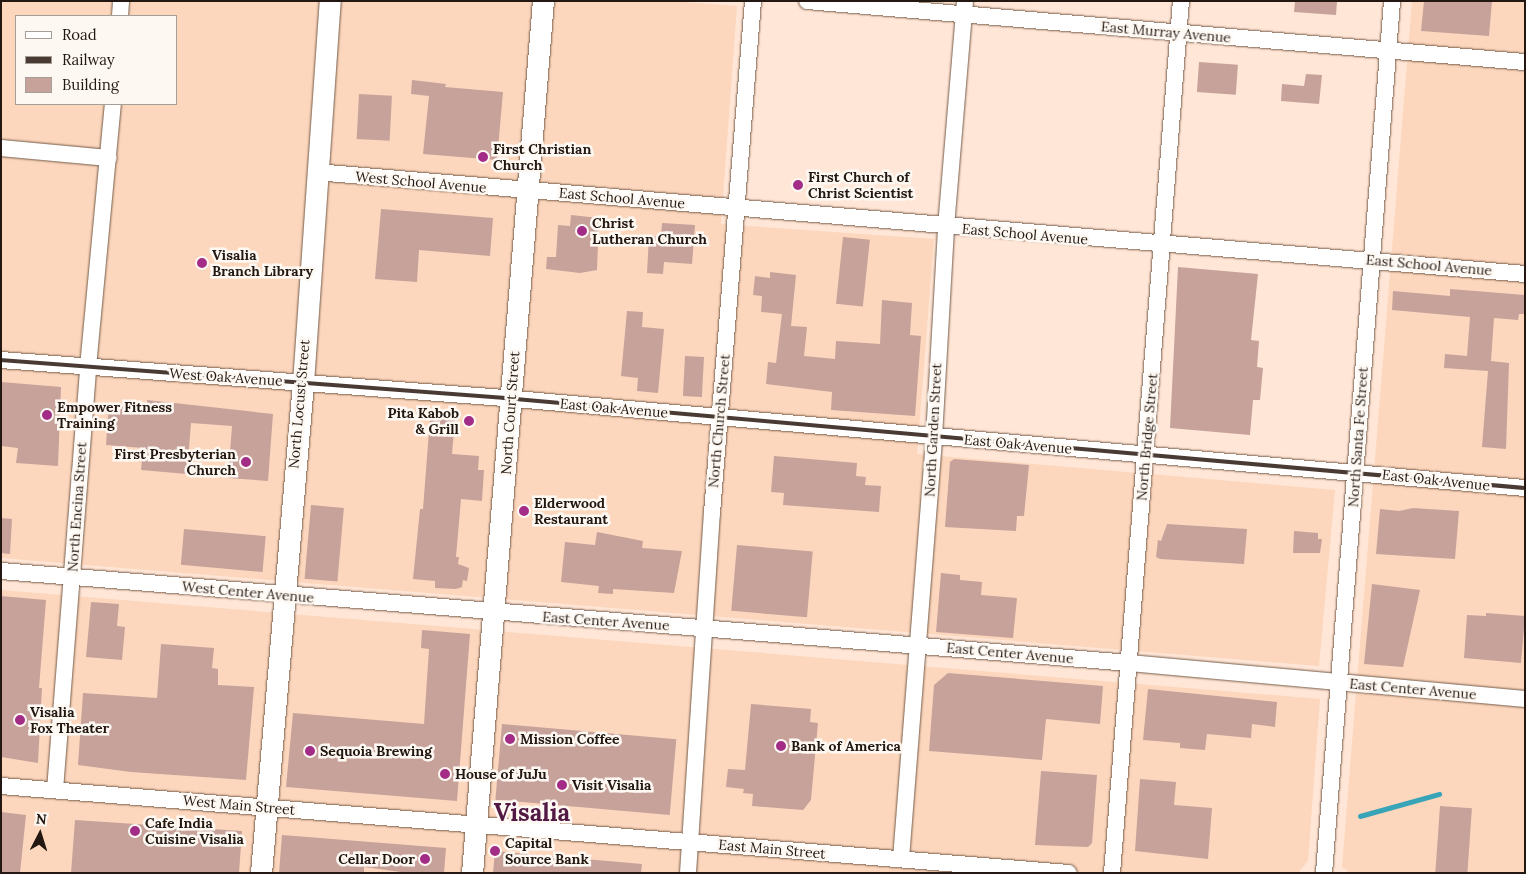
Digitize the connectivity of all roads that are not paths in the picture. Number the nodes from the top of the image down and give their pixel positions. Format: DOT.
graph roads {
  1 [pos="121,1"];
  2 [pos="330,1"];
  3 [pos="543,1"];
  4 [pos="753,1"];
  5 [pos="806,1"];
  6 [pos="1181,1"];
  7 [pos="1392,1"];
  8 [pos="965,8"];
  9 [pos="120,15"];
  10 [pos="1178,33"];
  11 [pos="1387,53"];
  12 [pos="1525,62"];
  13 [pos="113,105"];
  14 [pos="1,148"];
  15 [pos="109,158"];
  16 [pos="316,172"];
  17 [pos="526,190"];
  18 [pos="738,207"];
  19 [pos="946,227"];
  20 [pos="1163,245"];
  21 [pos="1371,260"];
  22 [pos="1525,274"];
  23 [pos="1,360"];
  24 [pos="88,367"];
  25 [pos="303,383"];
  26 [pos="511,399"];
  27 [pos="719,417"];
  28 [pos="934,437"];
  29 [pos="1145,455"];
  30 [pos="1356,472"];
  31 [pos="1525,488"];
  32 [pos="1,571"];
  33 [pos="72,577"];
  34 [pos="284,595"];
  35 [pos="495,612"];
  36 [pos="705,628"];
  37 [pos="918,646"];
  38 [pos="1129,663"];
  39 [pos="1339,682"];
  40 [pos="1525,699"];
  41 [pos="1,786"];
  42 [pos="55,790"];
  43 [pos="266,807"];
  44 [pos="476,824"];
  45 [pos="690,842"];
  46 [pos="901,859"];
  47 [pos="261,873"];
  48 [pos="472,873"];
  49 [pos="688,873"];
  50 [pos="1068,873"];
  51 [pos="1112,873"];
  52 [pos="1324,873"];
  1 -- 9 [label="street"];
  2 -- 16 [label="main road, North Locust Street"];
  3 -- 17 [label="main road, North Court Street"];
  4 -- 18 [label="street, North Church Street"];
  5 -- 8 [label="street, East Murray Avenue"];
  6 -- 10 [label="street, North Bridge Street"];
  7 -- 11 [label="street, North Santa Fe Street"];
  8 -- 10 [label="street, East Murray Avenue"];
  8 -- 19 [label="street, North Garden Street"];
  10 -- 11 [label="street, East Murray Avenue"];
  10 -- 20 [label="street, North Bridge Street"];
  11 -- 12 [label="street, East Murray Avenue"];
  11 -- 21 [label="street, North Santa Fe Street"];
  13 -- 15 [label="street, North Encina Street"];
  14 -- 15 [label="street"];
  15 -- 24 [label="street, North Encina Street"];
  16 -- 17 [label="street, West School Avenue"];
  16 -- 25 [label="main road, North Locust Street"];
  17 -- 18 [label="street, East School Avenue"];
  17 -- 26 [label="main road, North Court Street"];
  18 -- 19 [label="street, East School Avenue"];
  18 -- 27 [label="street, North Church Street"];
  19 -- 20 [label="street, East School Avenue"];
  19 -- 28 [label="street, North Garden Street"];
  20 -- 21 [label="street, East School Avenue"];
  20 -- 29 [label="street, North Bridge Street"];
  21 -- 22 [label="street, East School Avenue"];
  21 -- 30 [label="street, North Santa Fe Street"];
  23 -- 24 [label="street, West Oak Avenue"];
  24 -- 25 [label="street, West Oak Avenue"];
  24 -- 33 [label="street, North Encina Street"];
  25 -- 26 [label="street, West Oak Avenue"];
  25 -- 34 [label="main road, North Locust Street"];
  26 -- 27 [label="street, East Oak Avenue"];
  26 -- 35 [label="main road, North Court Street"];
  27 -- 28 [label="street, East Oak Avenue"];
  27 -- 36 [label="street, North Church Street"];
  28 -- 29 [label="street, East Oak Avenue"];
  28 -- 37 [label="street, North Garden Street"];
  29 -- 30 [label="street, East Oak Avenue"];
  29 -- 38 [label="street, North Bridge Street"];
  30 -- 31 [label="street, East Oak Avenue"];
  30 -- 39 [label="street, North Santa Fe Street"];
  32 -- 33 [label="street, West Center Avenue"];
  33 -- 34 [label="street, West Center Avenue"];
  33 -- 42 [label="street, North Encina Street"];
  34 -- 35 [label="street, West Center Avenue"];
  34 -- 43 [label="main road, North Locust Street"];
  35 -- 36 [label="street, East Center Avenue"];
  35 -- 44 [label="main road, North Court Street"];
  36 -- 37 [label="street, East Center Avenue"];
  36 -- 45 [label="street, North Church Street"];
  37 -- 38 [label="street, East Center Avenue"];
  37 -- 46 [label="street, North Garden Street"];
  38 -- 39 [label="street, East Center Avenue"];
  38 -- 51 [label="street, North Bridge Street"];
  39 -- 40 [label="street, East Center Avenue"];
  39 -- 52 [label="street, North Santa Fe Street"];
  41 -- 42 [label="street, West Main Street"];
  42 -- 43 [label="street, West Main Street"];
  43 -- 44 [label="street, West Main Street"];
  43 -- 47 [label="main road, North Locust Street"];
  44 -- 45 [label="street, East Main Street"];
  44 -- 48 [label="main road, North Court Street"];
  45 -- 46 [label="street, East Main Street"];
  45 -- 49 [label="street, North Church Street"];
  46 -- 50 [label="street, East Main Street"];
}
